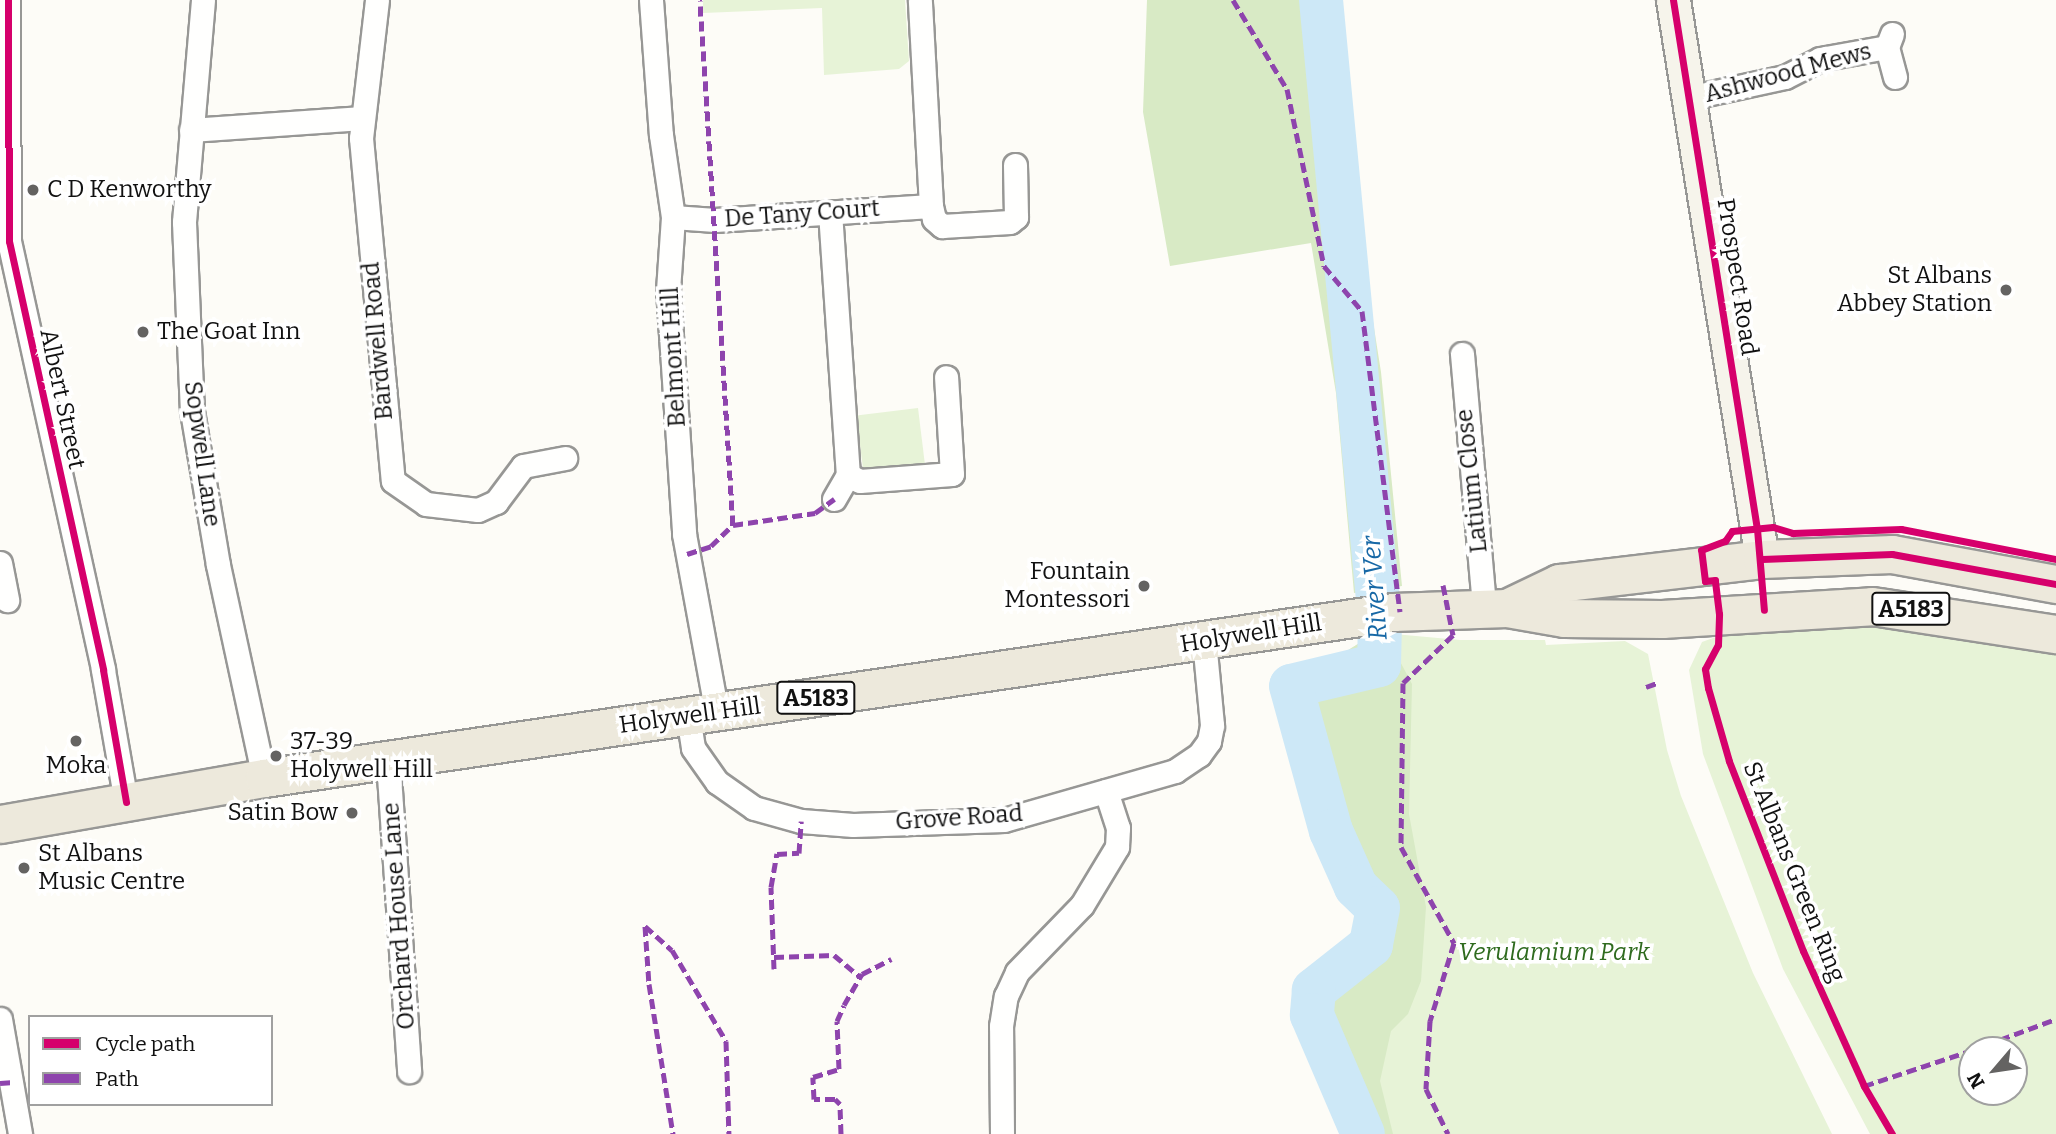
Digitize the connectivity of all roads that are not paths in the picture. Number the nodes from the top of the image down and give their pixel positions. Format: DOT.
graph roads {
  1 [pos="8,0"];
  2 [pos="203,0"];
  3 [pos="377,0"];
  4 [pos="651,0"];
  5 [pos="920,0"];
  6 [pos="1673,0"];
  7 [pos="1895,77"];
  8 [pos="1688,98"];
  9 [pos="362,118"];
  10 [pos="191,130"];
  11 [pos="1015,165"];
  12 [pos="931,206"];
  13 [pos="830,212"];
  14 [pos="673,217"];
  15 [pos="1462,354"];
  16 [pos="946,377"];
  17 [pos="565,458"];
  18 [pos="848,475"];
  19 [pos="834,499"];
  20 [pos="1762,559"];
  21 [pos="0,563"];
  22 [pos="2056,584"];
  23 [pos="8,600"];
  24 [pos="1496,608"];
  25 [pos="1764,610"];
  26 [pos="2056,634"];
  27 [pos="1204,641"];
  28 [pos="702,714"];
  29 [pos="388,761"];
  30 [pos="264,778"];
  31 [pos="1106,791"];
  32 [pos="126,802"];
  33 [pos="0,824"];
  34 [pos="0,1020"];
  35 [pos="409,1071"];
  36 [pos="20,1134"];
  37 [pos="1002,1134"];
  1 -- 32 [label="street, Albert Street"];
  2 -- 10 [label="street, Sopwell Lane"];
  3 -- 9 [label="street, Bardwell Road"];
  4 -- 14 [label="street, Belmont Hill"];
  5 -- 12 [label="street"];
  6 -- 8 [label="street, Prospect Road"];
  7 -- 8 [label="street, Ashwood Mews"];
  8 -- 20 [label="street, Prospect Road"];
  9 -- 10 [label="street"];
  9 -- 17 [label="street, Bardwell Road"];
  10 -- 30 [label="street, Sopwell Lane"];
  11 -- 12 [label="street"];
  12 -- 13 [label="street, De Tany Court"];
  13 -- 14 [label="street, De Tany Court"];
  13 -- 18 [label="street"];
  14 -- 28 [label="street, Belmont Hill"];
  15 -- 24 [label="street, Latium Close"];
  16 -- 18 [label="street"];
  18 -- 19 [label="street"];
  20 -- 22 [label="main road, Holywell Hill / A5183"];
  20 -- 24 [label="main road, Holywell Hill / A5183"];
  20 -- 25 [label="main road"];
  21 -- 23 [label="street"];
  24 -- 25 [label="main road, Holywell Hill / A5183"];
  24 -- 27 [label="main road, Holywell Hill / A5183"];
  25 -- 26 [label="main road, Holywell Hill / A5183"];
  27 -- 28 [label="main road, Holywell Hill / A5183"];
  27 -- 31 [label="street, Grove Road"];
  28 -- 29 [label="main road, Holywell Hill / A5183"];
  28 -- 31 [label="street, Grove Road"];
  29 -- 30 [label="main road, Holywell Hill / A5183"];
  29 -- 35 [label="street, Orchard House Lane"];
  30 -- 32 [label="main road, Holywell Hill / A5183"];
  31 -- 37 [label="street"];
  32 -- 33 [label="main road, Holywell Hill / A5183"];
  34 -- 36 [label="street"];
}
